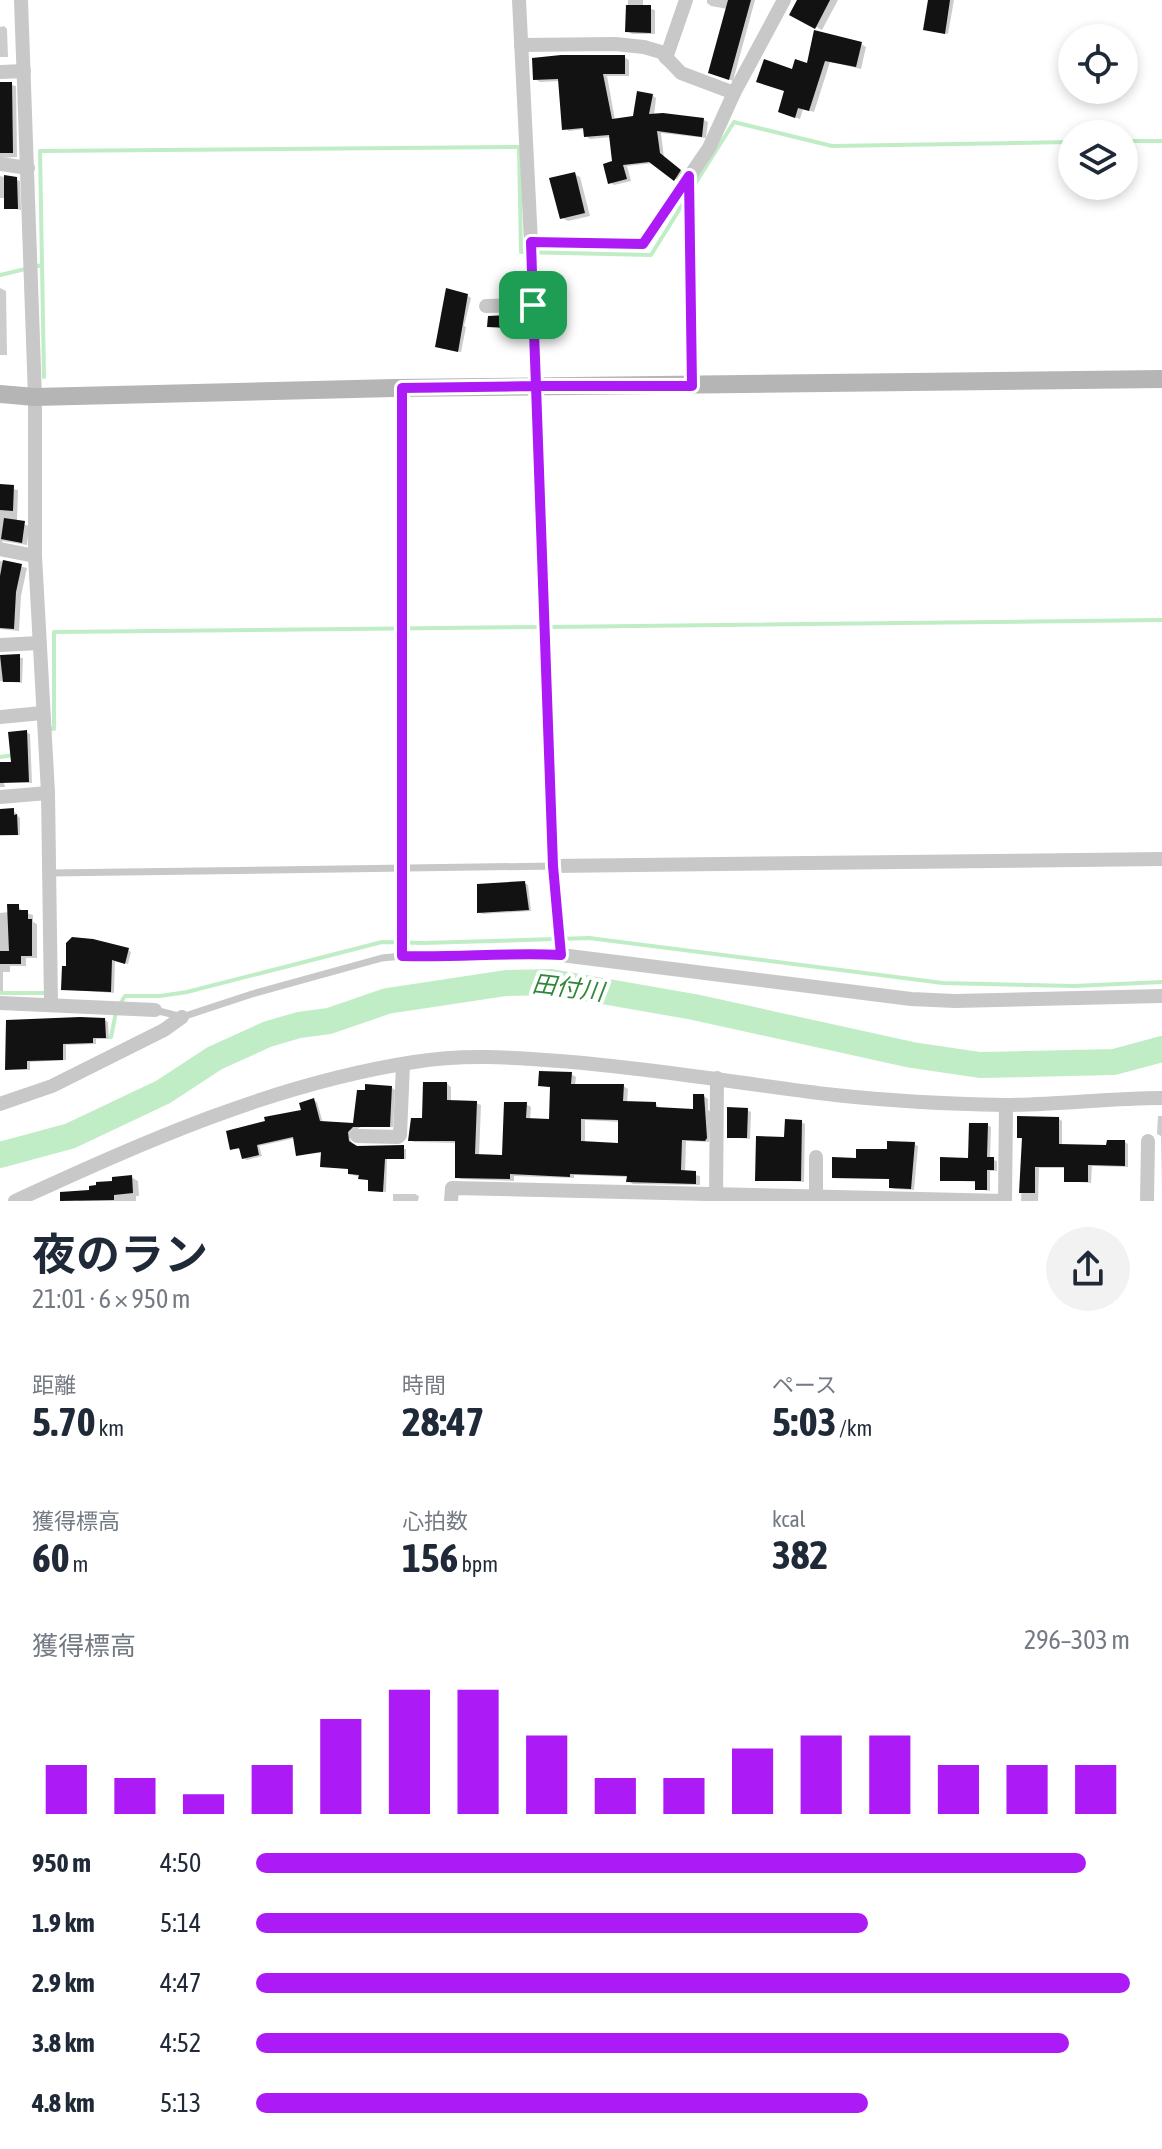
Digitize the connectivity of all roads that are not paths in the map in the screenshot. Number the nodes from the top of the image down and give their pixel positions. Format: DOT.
graph roads {
  1 [pos="21,0"];
  2 [pos="519,0"];
  3 [pos="686,0"];
  4 [pos="784,0"];
  5 [pos="521,45"];
  6 [pos="666,58"];
  7 [pos="24,71"];
  8 [pos="0,72"];
  9 [pos="734,93"];
  10 [pos="0,164"];
  11 [pos="28,168"];
  12 [pos="689,176"];
  13 [pos="531,242"];
  14 [pos="533,305"];
  15 [pos="486,306"];
  16 [pos="1162,379"];
  17 [pos="536,386"];
  18 [pos="692,386"];
  19 [pos="402,388"];
  20 [pos="0,394"];
  21 [pos="35,397"];
  22 [pos="0,549"];
  23 [pos="35,556"];
  24 [pos="39,643"];
  25 [pos="0,645"];
  26 [pos="42,713"];
  27 [pos="0,717"];
  28 [pos="48,793"];
  29 [pos="0,797"];
  30 [pos="1162,859"];
  31 [pos="553,866"];
  32 [pos="404,869"];
  33 [pos="50,873"];
  34 [pos="561,955"];
  35 [pos="402,956"];
  36 [pos="1162,996"];
  37 [pos="0,1003"];
  38 [pos="51,1004"];
  39 [pos="155,1010"];
  40 [pos="182,1017"];
  41 [pos="403,1064"];
  42 [pos="717,1078"];
  43 [pos="1162,1098"];
  44 [pos="0,1104"];
  45 [pos="1006,1105"];
  46 [pos="357,1136"];
  47 [pos="1148,1141"];
  48 [pos="816,1157"];
  49 [pos="816,1197"];
  50 [pos="716,1198"];
  51 [pos="15,1201"];
  52 [pos="451,1201"];
  53 [pos="1005,1201"];
  54 [pos="1147,1201"];
  1 -- 7 [label="street"];
  2 -- 5 [label="street"];
  3 -- 6 [label="street"];
  4 -- 9 [label="street"];
  5 -- 6 [label="street"];
  5 -- 13 [label="street"];
  6 -- 9 [label="street"];
  7 -- 8 [label="street"];
  7 -- 11 [label="street"];
  9 -- 12 [label="street"];
  10 -- 11 [label="street"];
  11 -- 21 [label="street"];
  12 -- 13 [label="street"];
  12 -- 18 [label="street"];
  13 -- 14 [label="street"];
  14 -- 15 [label="street"];
  14 -- 17 [label="street"];
  16 -- 18 [label="street"];
  17 -- 18 [label="street"];
  17 -- 19 [label="street"];
  17 -- 31 [label="street"];
  19 -- 21 [label="street"];
  19 -- 32 [label="lane"];
  20 -- 21 [label="street"];
  21 -- 23 [label="street"];
  22 -- 23 [label="street"];
  23 -- 24 [label="street"];
  24 -- 25 [label="street"];
  24 -- 26 [label="street"];
  26 -- 27 [label="street"];
  26 -- 28 [label="street"];
  28 -- 29 [label="street"];
  28 -- 33 [label="street"];
  30 -- 31 [label="street"];
  31 -- 32 [label="lane"];
  31 -- 34 [label="lane"];
  32 -- 33 [label="lane"];
  32 -- 35 [label="lane"];
  33 -- 38 [label="street"];
  34 -- 35 [label="street"];
  34 -- 36 [label="street"];
  35 -- 40 [label="lane"];
  37 -- 38 [label="street"];
  38 -- 39 [label="street"];
  39 -- 40 [label="lane"];
  40 -- 44 [label="street"];
  41 -- 42 [label="street"];
  41 -- 46 [label="street"];
  41 -- 51 [label="street"];
  42 -- 45 [label="street"];
  42 -- 50 [label="street"];
  43 -- 45 [label="street"];
  45 -- 53 [label="street"];
  47 -- 54 [label="street"];
  48 -- 49 [label="street"];
  49 -- 50 [label="street"];
  49 -- 53 [label="street"];
  50 -- 52 [label="street"];
}
